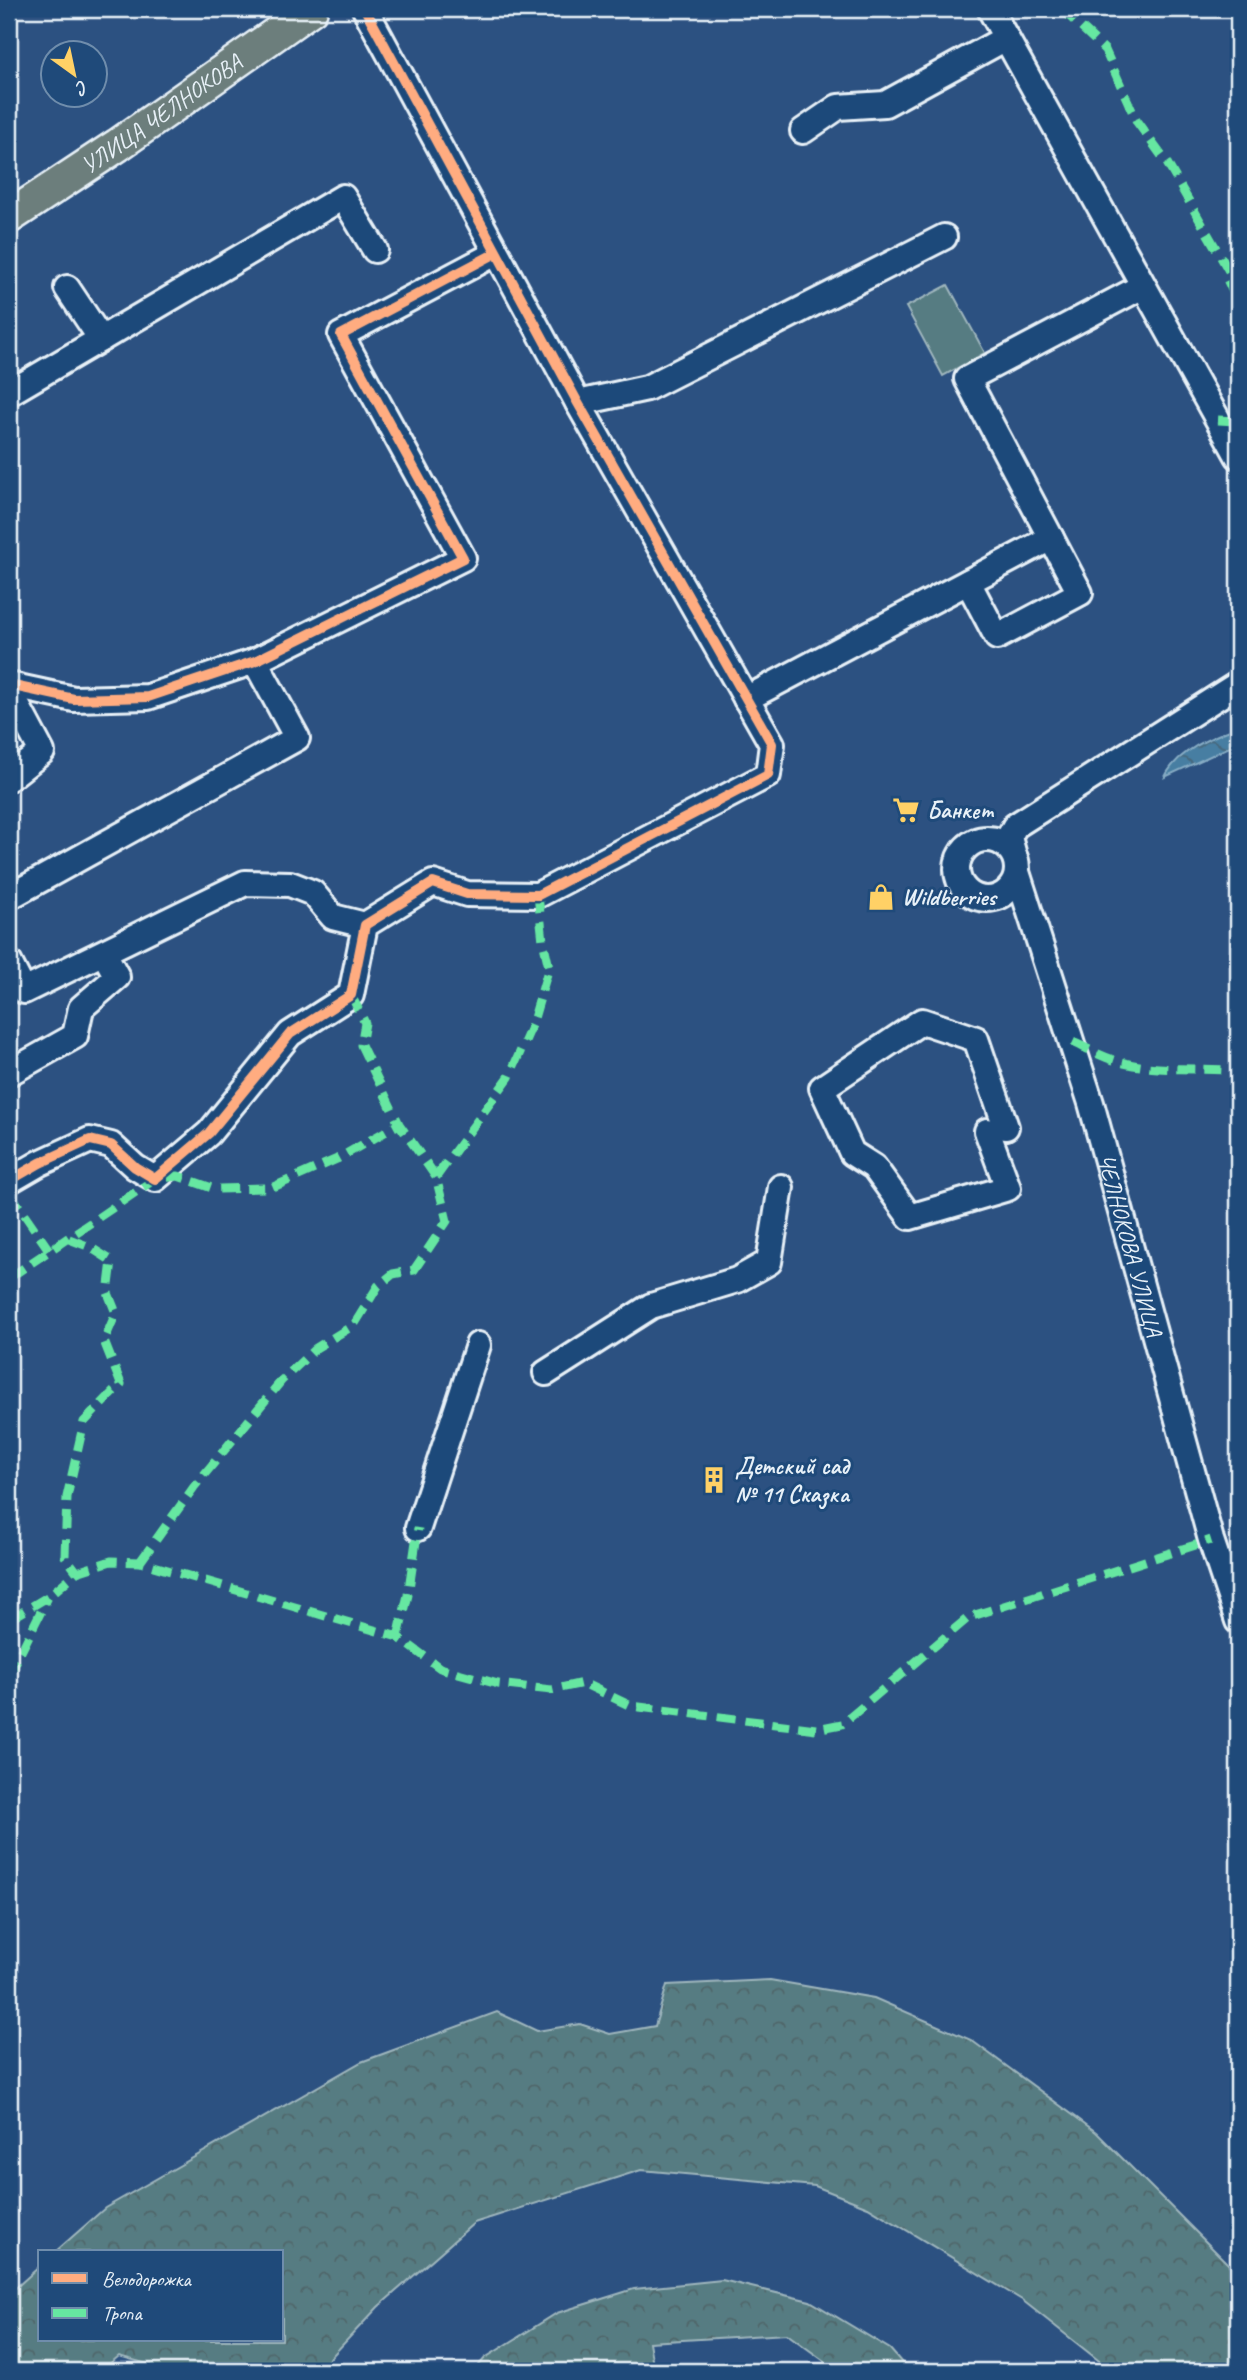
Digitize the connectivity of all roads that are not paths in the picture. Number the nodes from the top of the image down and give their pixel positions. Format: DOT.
graph roads {
  1 [pos="311,9"];
  2 [pos="365,9"];
  3 [pos="990,9"];
  4 [pos="1006,38"];
  5 [pos="803,131"];
  6 [pos="9,217"];
  7 [pos="944,237"];
  8 [pos="375,250"];
  9 [pos="496,253"];
  10 [pos="1143,286"];
  11 [pos="67,288"];
  12 [pos="101,339"];
  13 [pos="9,393"];
  14 [pos="578,403"];
  15 [pos="1238,456"];
  16 [pos="1051,538"];
  17 [pos="968,582"];
  18 [pos="255,661"];
  19 [pos="1238,684"];
  20 [pos="9,687"];
  21 [pos="746,699"];
  22 [pos="9,778"];
  23 [pos="9,897"];
  24 [pos="365,925"];
  25 [pos="104,953"];
  26 [pos="9,962"];
  27 [pos="9,1073"];
  28 [pos="997,1129"];
  29 [pos="9,1181"];
  30 [pos="781,1187"];
  31 [pos="478,1345"];
  32 [pos="546,1373"];
  33 [pos="418,1528"];
  34 [pos="1238,1621"];
  1 -- 6 [label="main road, УЛИЦА ЧЕЛНОКОВА"];
  2 -- 9 [label="street"];
  3 -- 4 [label="street"];
  4 -- 5 [label="street"];
  4 -- 10 [label="street"];
  7 -- 14 [label="street"];
  8 -- 12 [label="street"];
  9 -- 14 [label="street"];
  9 -- 18 [label="street"];
  10 -- 15 [label="street"];
  10 -- 16 [label="street"];
  11 -- 12 [label="street"];
  12 -- 13 [label="street"];
  14 -- 21 [label="street"];
  16 -- 17 [label="street"];
  16 -- 17 [label="street"];
  17 -- 21 [label="street"];
  18 -- 20 [label="street"];
  18 -- 23 [label="street"];
  19 -- 34 [label="street, ЧЕЛНОКОВА УЛИЦА"];
  20 -- 22 [label="street"];
  21 -- 24 [label="street"];
  24 -- 25 [label="street"];
  24 -- 29 [label="street"];
  25 -- 26 [label="street"];
  25 -- 27 [label="street"];
  28 -- 28 [label="street"];
  30 -- 32 [label="street"];
  31 -- 33 [label="street"];
}
